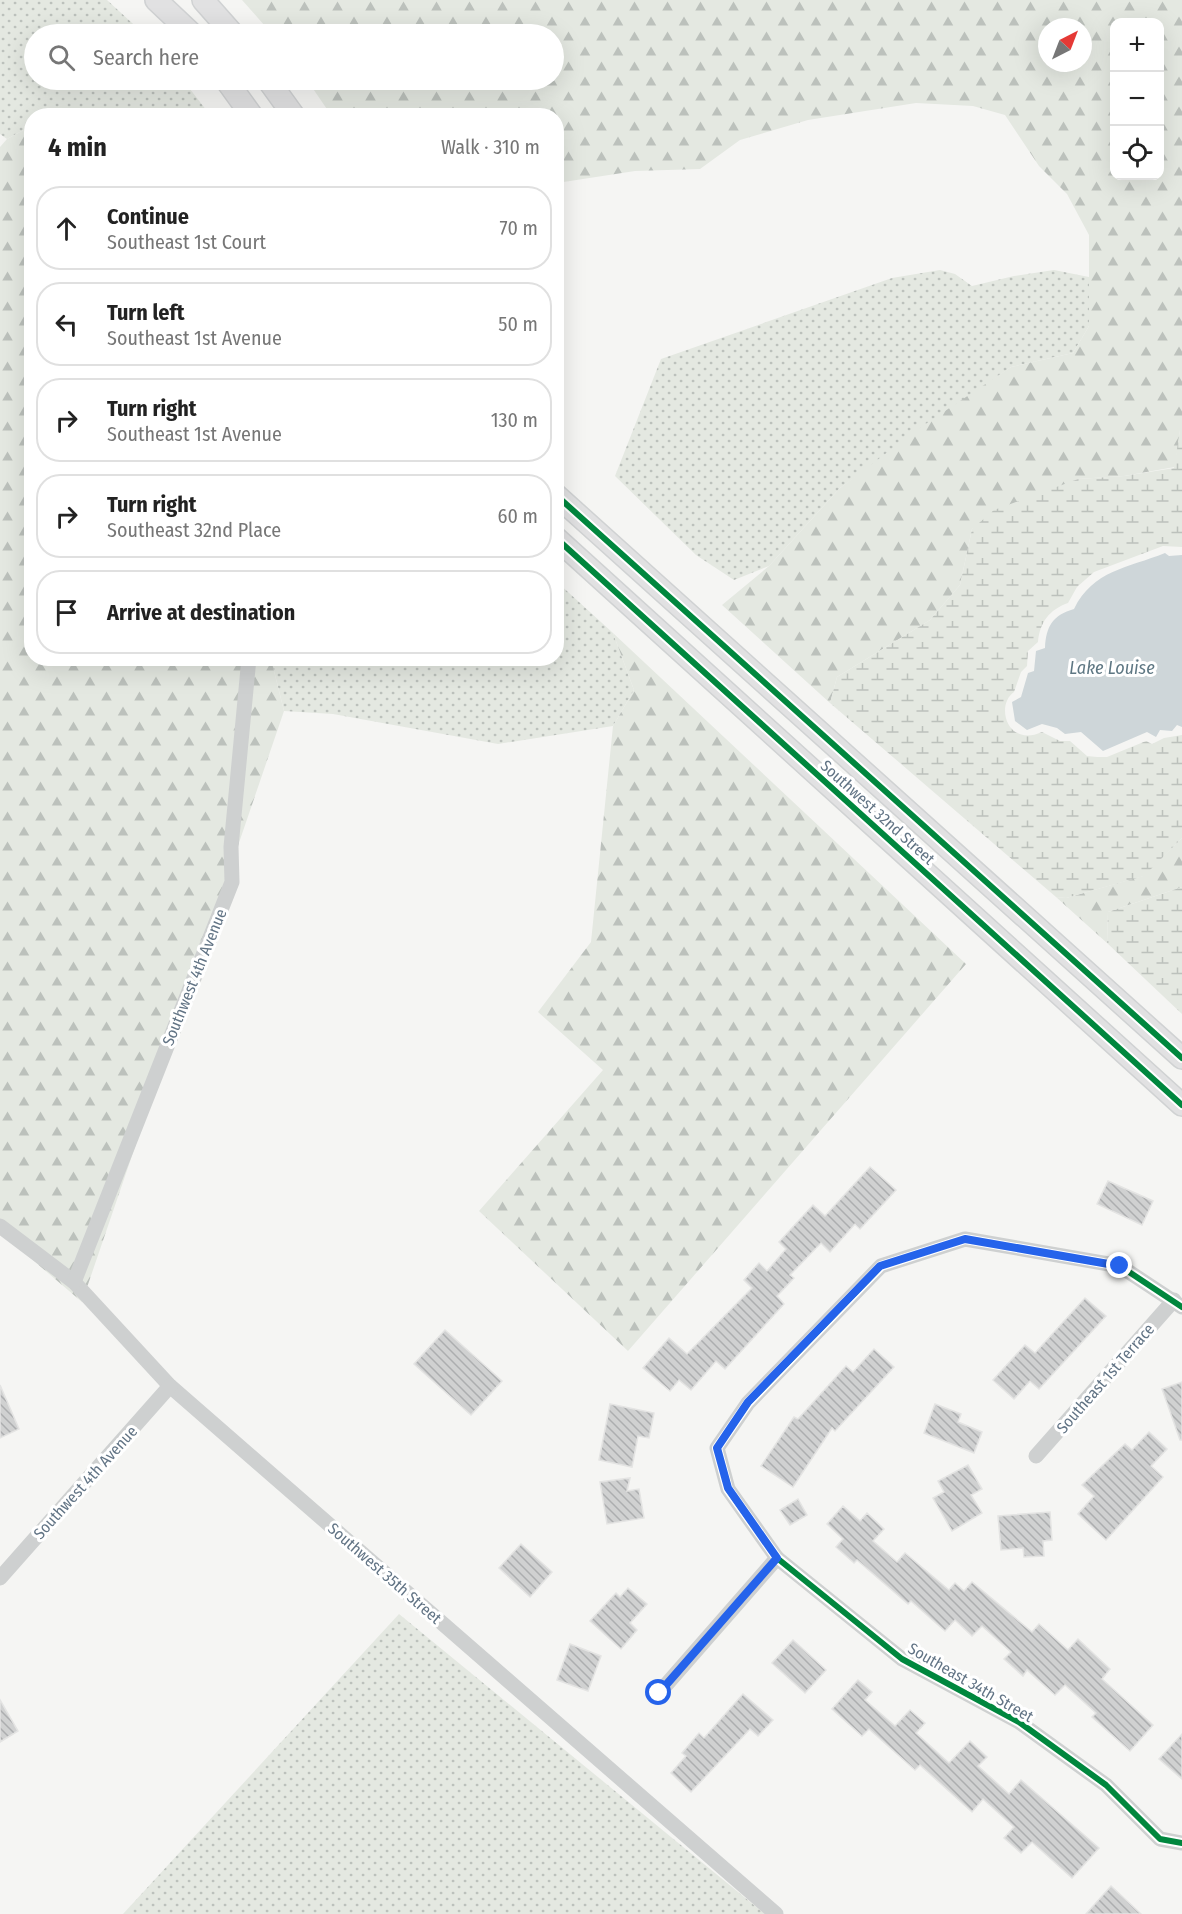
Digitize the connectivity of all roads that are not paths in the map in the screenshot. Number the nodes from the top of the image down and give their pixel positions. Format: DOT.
graph roads {
  1 [pos="156,0"];
  2 [pos="203,0"];
  3 [pos="181,24"];
  4 [pos="224,24"];
  5 [pos="233,90"];
  6 [pos="275,90"];
  7 [pos="246,108"];
  8 [pos="288,108"];
  9 [pos="564,502"];
  10 [pos="564,545"];
  11 [pos="248,666"];
  12 [pos="1182,1058"];
  13 [pos="1182,1105"];
  14 [pos="0,1226"];
  15 [pos="74,1281"];
  16 [pos="1178,1304"];
  17 [pos="170,1386"];
  18 [pos="1036,1456"];
  19 [pos="777,1558"];
  20 [pos="0,1578"];
  21 [pos="659,1693"];
  22 [pos="1182,1843"];
  23 [pos="776,1914"];
  1 -- 3 [label="main road"];
  2 -- 4 [label="main road"];
  5 -- 7 [label="main road"];
  6 -- 8 [label="main road"];
  9 -- 12 [label="main road, Southwest 32nd Street"];
  10 -- 13 [label="main road, Southwest 32nd Street"];
  11 -- 15 [label="street, Southwest 4th Avenue"];
  14 -- 15 [label="street, Southwest 35th Street"];
  15 -- 17 [label="street, Southwest 35th Street"];
  16 -- 18 [label="street, Southeast 1st Terrace"];
  16 -- 19 [label="street, Southeast 34th Street"];
  17 -- 20 [label="street, Southwest 4th Avenue"];
  17 -- 23 [label="street, Southwest 35th Street"];
  19 -- 21 [label="street"];
  19 -- 22 [label="street, Southeast 34th Street"];
}
